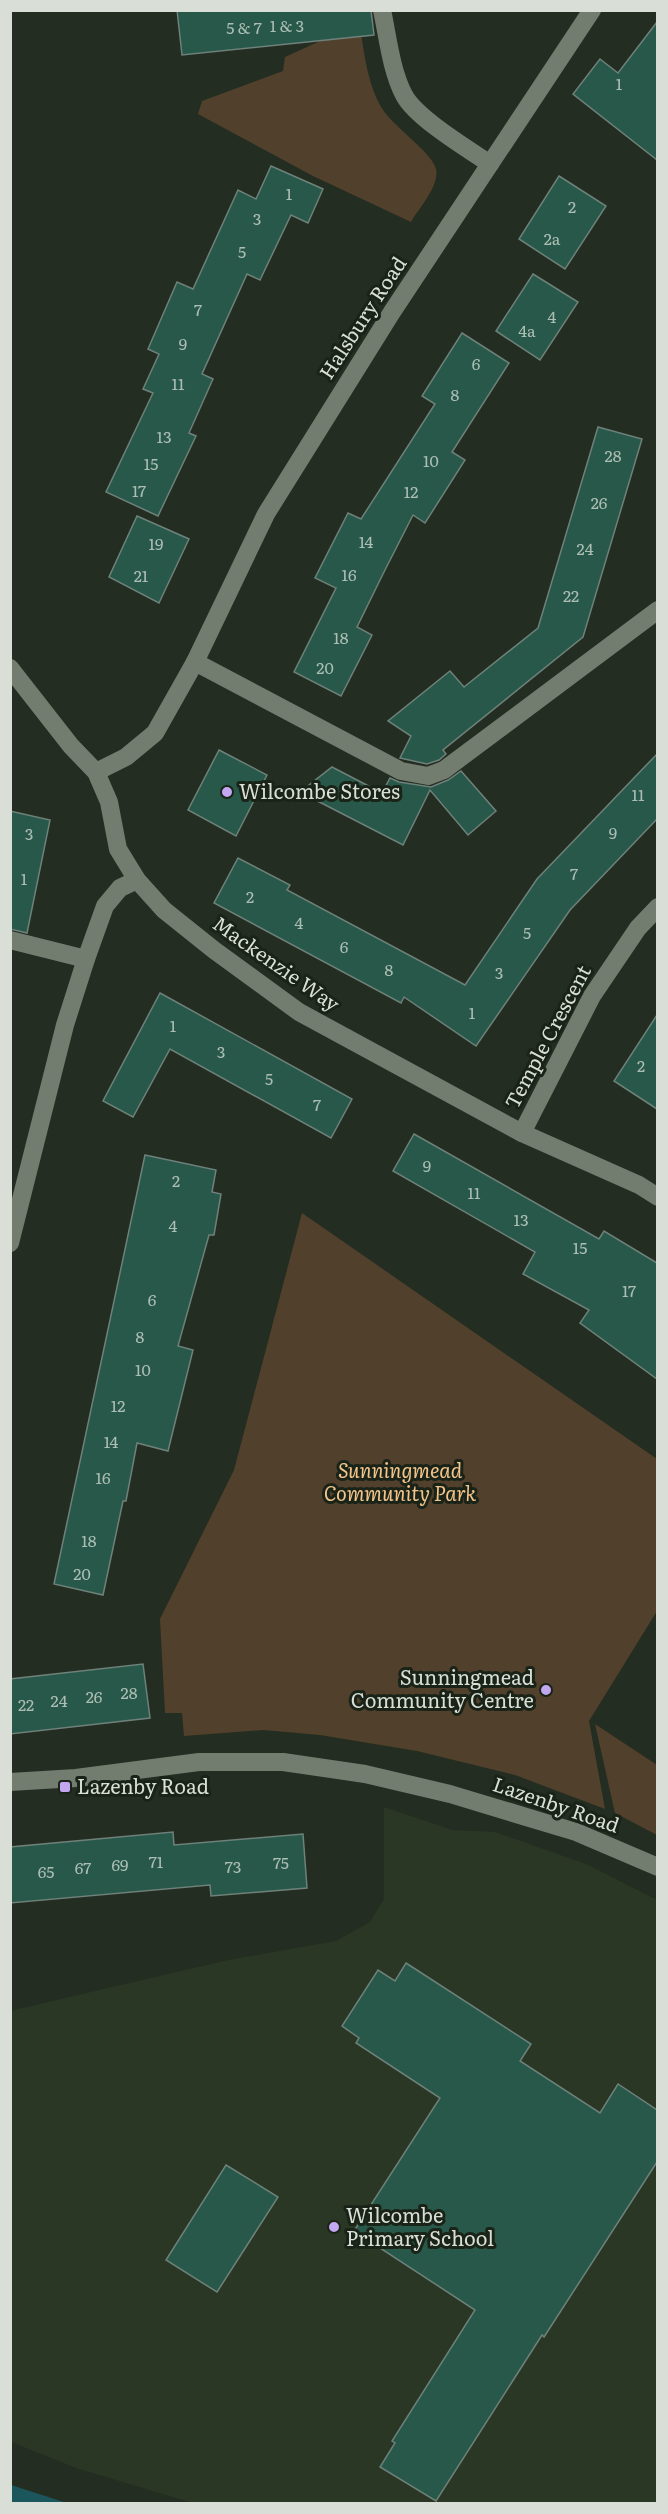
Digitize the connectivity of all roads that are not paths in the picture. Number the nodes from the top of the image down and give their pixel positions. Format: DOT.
graph roads {
  1 [pos="382,10"];
  2 [pos="592,10"];
  3 [pos="490,164"];
  4 [pos="657,610"];
  5 [pos="195,662"];
  6 [pos="10,668"];
  7 [pos="96,772"];
  8 [pos="137,880"];
  9 [pos="657,907"];
  10 [pos="10,940"];
  11 [pos="86,959"];
  12 [pos="522,1133"];
  13 [pos="657,1197"];
  14 [pos="10,1243"];
  15 [pos="10,1782"];
  16 [pos="657,1867"];
  1 -- 3 [label="street"];
  2 -- 3 [label="street, Halsbury Road"];
  3 -- 5 [label="street, Halsbury Road"];
  4 -- 5 [label="street"];
  5 -- 7 [label="street, Halsbury Road"];
  6 -- 7 [label="street, Mackenzie Way"];
  7 -- 8 [label="street, Mackenzie Way"];
  8 -- 11 [label="street"];
  8 -- 12 [label="street, Mackenzie Way"];
  9 -- 12 [label="street, Temple Crescent"];
  10 -- 11 [label="street"];
  11 -- 14 [label="street"];
  12 -- 13 [label="street, Mackenzie Way"];
  15 -- 16 [label="street, Lazenby Road"];
}
